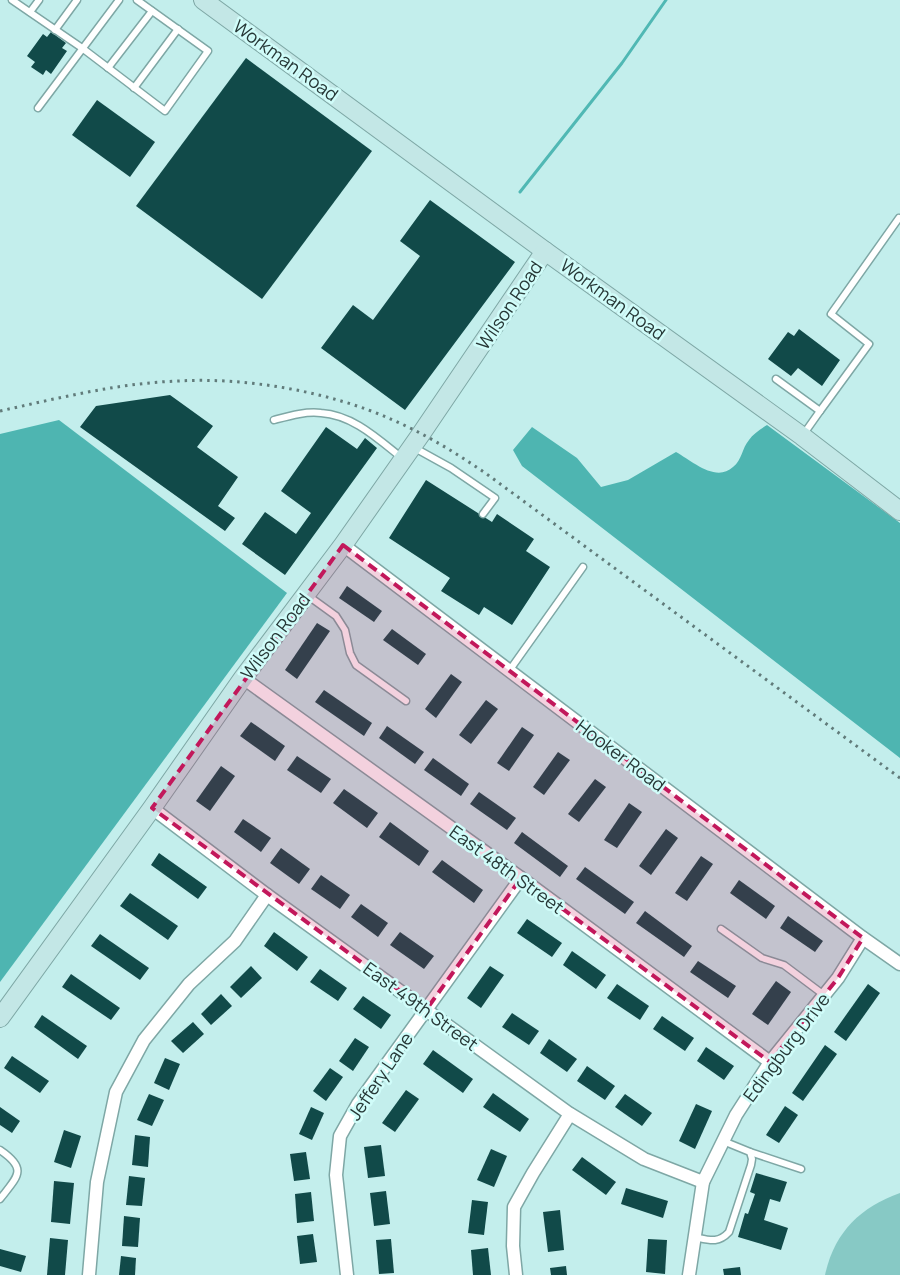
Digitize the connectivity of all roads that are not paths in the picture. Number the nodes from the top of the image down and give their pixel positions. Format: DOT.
graph roads {
  1 [pos="12,0"];
  2 [pos="39,0"];
  3 [pos="77,0"];
  4 [pos="119,0"];
  5 [pos="137,0"];
  6 [pos="203,0"];
  7 [pos="152,11"];
  8 [pos="30,12"];
  9 [pos="55,30"];
  10 [pos="178,30"];
  11 [pos="82,48"];
  12 [pos="108,68"];
  13 [pos="134,88"];
  14 [pos="38,108"];
  15 [pos="899,218"];
  16 [pos="545,251"];
  17 [pos="776,380"];
  18 [pos="820,411"];
  19 [pos="274,420"];
  20 [pos="802,436"];
  21 [pos="407,453"];
  22 [pos="900,510"];
  23 [pos="483,514"];
  24 [pos="343,545"];
  25 [pos="583,567"];
  26 [pos="306,594"];
  27 [pos="509,671"];
  28 [pos="243,678"];
  29 [pos="406,701"];
  30 [pos="152,808"];
  31 [pos="521,878"];
  32 [pos="267,895"];
  33 [pos="721,929"];
  34 [pos="863,938"];
  35 [pos="900,964"];
  36 [pos="824,995"];
  37 [pos="426,1010"];
  38 [pos="0,1018"];
  39 [pos="770,1062"];
  40 [pos="570,1114"];
  41 [pos="723,1141"];
  42 [pos="0,1150"];
  43 [pos="750,1152"];
  44 [pos="801,1169"];
  45 [pos="703,1182"];
  46 [pos="0,1198"];
  47 [pos="694,1237"];
  48 [pos="89,1275"];
  49 [pos="346,1275"];
  50 [pos="516,1275"];
  51 [pos="689,1275"];
  1 -- 8 [label="lane"];
  2 -- 8 [label="lane"];
  3 -- 9 [label="lane"];
  4 -- 11 [label="lane"];
  5 -- 7 [label="lane"];
  6 -- 16 [label="street, Workman Road"];
  7 -- 10 [label="lane"];
  7 -- 12 [label="lane"];
  8 -- 9 [label="lane"];
  9 -- 11 [label="lane"];
  10 -- 13 [label="lane"];
  10 -- 13 [label="lane"];
  11 -- 12 [label="lane"];
  11 -- 14 [label="lane"];
  12 -- 13 [label="lane"];
  15 -- 18 [label="lane"];
  16 -- 20 [label="street, Workman Road"];
  16 -- 21 [label="street, Wilson Road"];
  17 -- 18 [label="lane"];
  18 -- 20 [label="lane"];
  19 -- 21 [label="lane"];
  20 -- 22 [label="street, Workman Road"];
  21 -- 23 [label="lane"];
  21 -- 24 [label="street, Wilson Road"];
  24 -- 26 [label="street, Wilson Road"];
  24 -- 27 [label="street, Hooker Road"];
  25 -- 27 [label="lane"];
  26 -- 28 [label="street, Wilson Road"];
  26 -- 29 [label="lane"];
  27 -- 34 [label="street, Hooker Road"];
  28 -- 30 [label="street, Wilson Road"];
  28 -- 31 [label="street, East 48th Street"];
  30 -- 32 [label="street, East 49th Street"];
  30 -- 38 [label="street, Wilson Road"];
  31 -- 37 [label="street, Jeffery Lane"];
  31 -- 39 [label="street, East 48th Street"];
  32 -- 37 [label="street, East 49th Street"];
  32 -- 48 [label="street"];
  33 -- 36 [label="lane"];
  34 -- 35 [label="street, Hooker Road"];
  34 -- 36 [label="street, Edingburg Drive"];
  36 -- 39 [label="street, Edingburg Drive"];
  37 -- 40 [label="street, East 49th Street"];
  37 -- 49 [label="street, Jeffery Lane"];
  39 -- 41 [label="street, Edingburg Drive"];
  40 -- 45 [label="street, East 49th Street"];
  40 -- 50 [label="street"];
  41 -- 43 [label="lane"];
  41 -- 45 [label="street, Edingburg Drive"];
  42 -- 46 [label="lane"];
  43 -- 44 [label="lane"];
  43 -- 47 [label="lane"];
  45 -- 47 [label="street, Edingburg Drive"];
  47 -- 51 [label="street, Edingburg Drive"];
}
